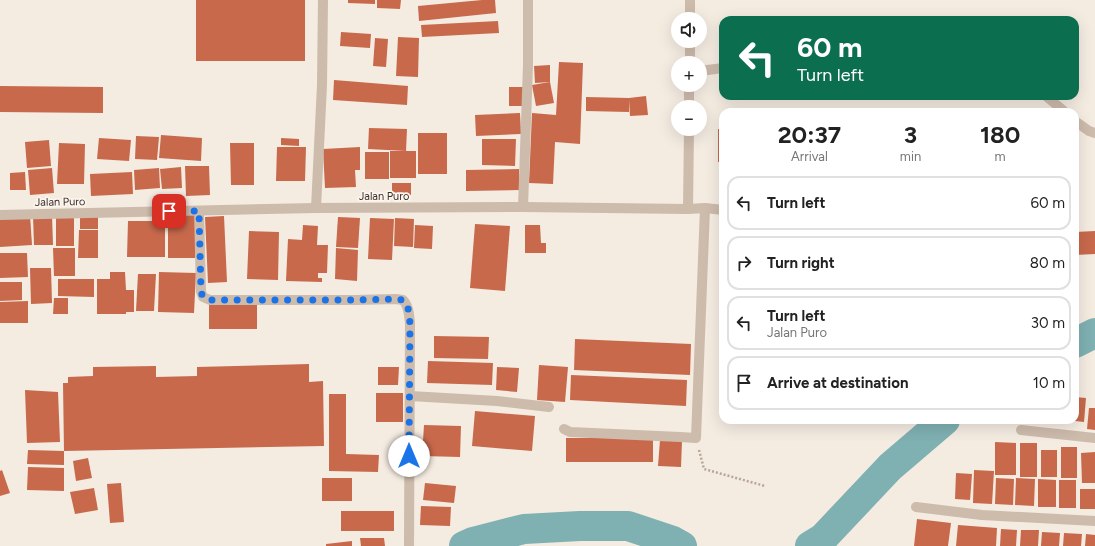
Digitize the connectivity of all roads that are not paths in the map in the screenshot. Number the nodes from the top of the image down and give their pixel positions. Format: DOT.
graph roads {
  1 [pos="323,0"];
  2 [pos="528,0"];
  3 [pos="690,0"];
  4 [pos="690,12"];
  5 [pos="719,69"];
  6 [pos="707,70"];
  7 [pos="1051,100"];
  8 [pos="1060,108"];
  9 [pos="1079,124"];
  10 [pos="1095,133"];
  11 [pos="689,136"];
  12 [pos="523,207"];
  13 [pos="316,208"];
  14 [pos="705,208"];
  15 [pos="688,209"];
  16 [pos="719,210"];
  17 [pos="199,211"];
  18 [pos="0,215"];
  19 [pos="410,396"];
  20 [pos="548,407"];
  21 [pos="564,429"];
  22 [pos="1021,430"];
  23 [pos="1095,438"];
  24 [pos="916,507"];
  25 [pos="1095,521"];
  26 [pos="409,546"];
  1 -- 13 [label="street"];
  2 -- 12 [label="street"];
  3 -- 4 [label="street"];
  5 -- 6 [label="street"];
  7 -- 8 [label="street"];
  9 -- 10 [label="street"];
  11 -- 15 [label="street"];
  12 -- 13 [label="street, Jalan Puro"];
  12 -- 15 [label="street, Jalan Puro"];
  13 -- 17 [label="street, Jalan Puro"];
  14 -- 15 [label="street, Jalan Puro"];
  14 -- 16 [label="street, Jalan Puro"];
  14 -- 21 [label="street"];
  17 -- 18 [label="street, Jalan Puro"];
  17 -- 19 [label="street"];
  19 -- 20 [label="street"];
  19 -- 26 [label="street"];
  22 -- 23 [label="street"];
  24 -- 25 [label="street"];
}
